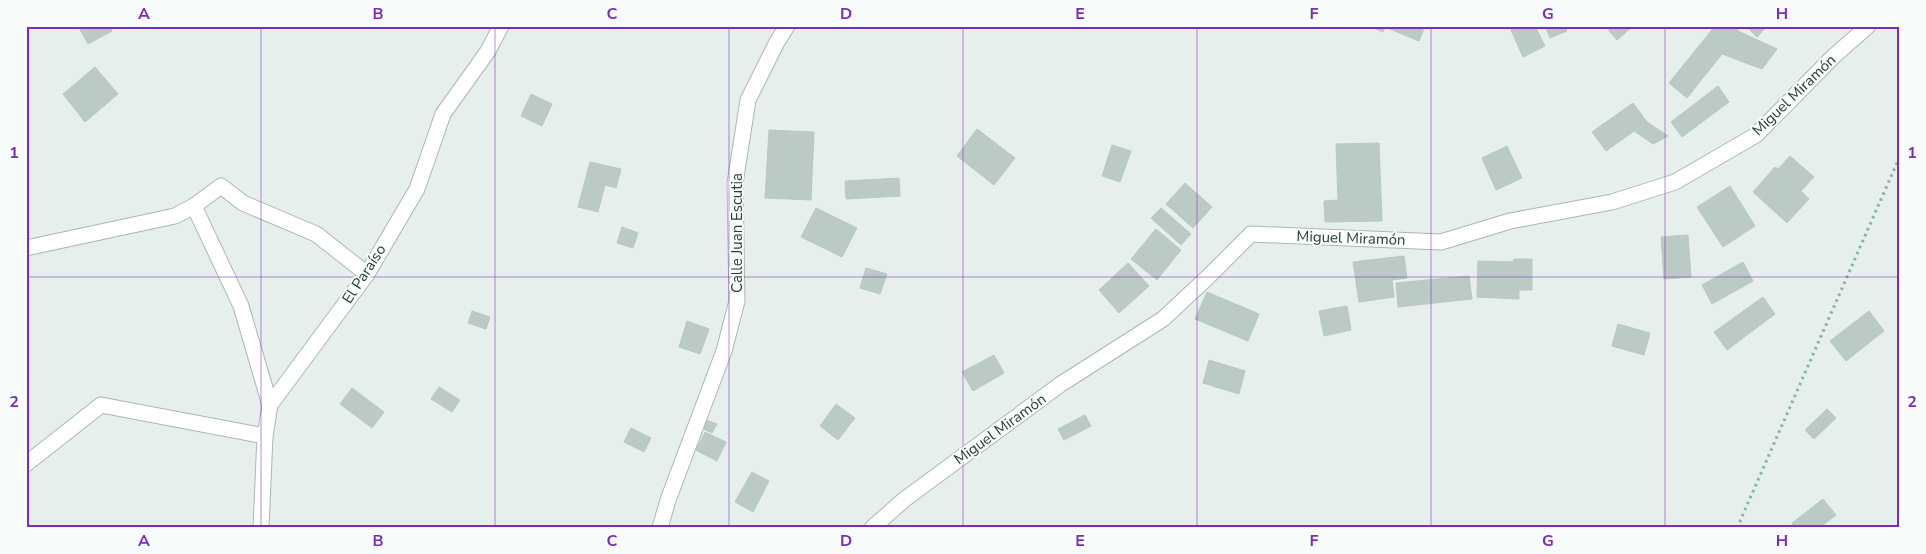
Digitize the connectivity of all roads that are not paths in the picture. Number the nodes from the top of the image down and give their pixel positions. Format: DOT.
graph roads {
  1 [pos="501,26"];
  2 [pos="787,26"];
  3 [pos="1868,26"];
  4 [pos="194,206"];
  5 [pos="26,248"];
  6 [pos="367,274"];
  7 [pos="270,405"];
  8 [pos="265,436"];
  9 [pos="26,464"];
  10 [pos="262,528"];
  11 [pos="660,528"];
  12 [pos="872,528"];
  1 -- 6 [label="street, El Paraíso"];
  2 -- 11 [label="street, Calle Juan Escutia"];
  3 -- 12 [label="street, Miguel Miramón"];
  4 -- 5 [label="street"];
  4 -- 6 [label="street"];
  4 -- 7 [label="street"];
  6 -- 7 [label="street, El Paraíso"];
  7 -- 8 [label="street, El Paraíso"];
  8 -- 9 [label="street"];
  8 -- 10 [label="street, El Paraíso"];
}
